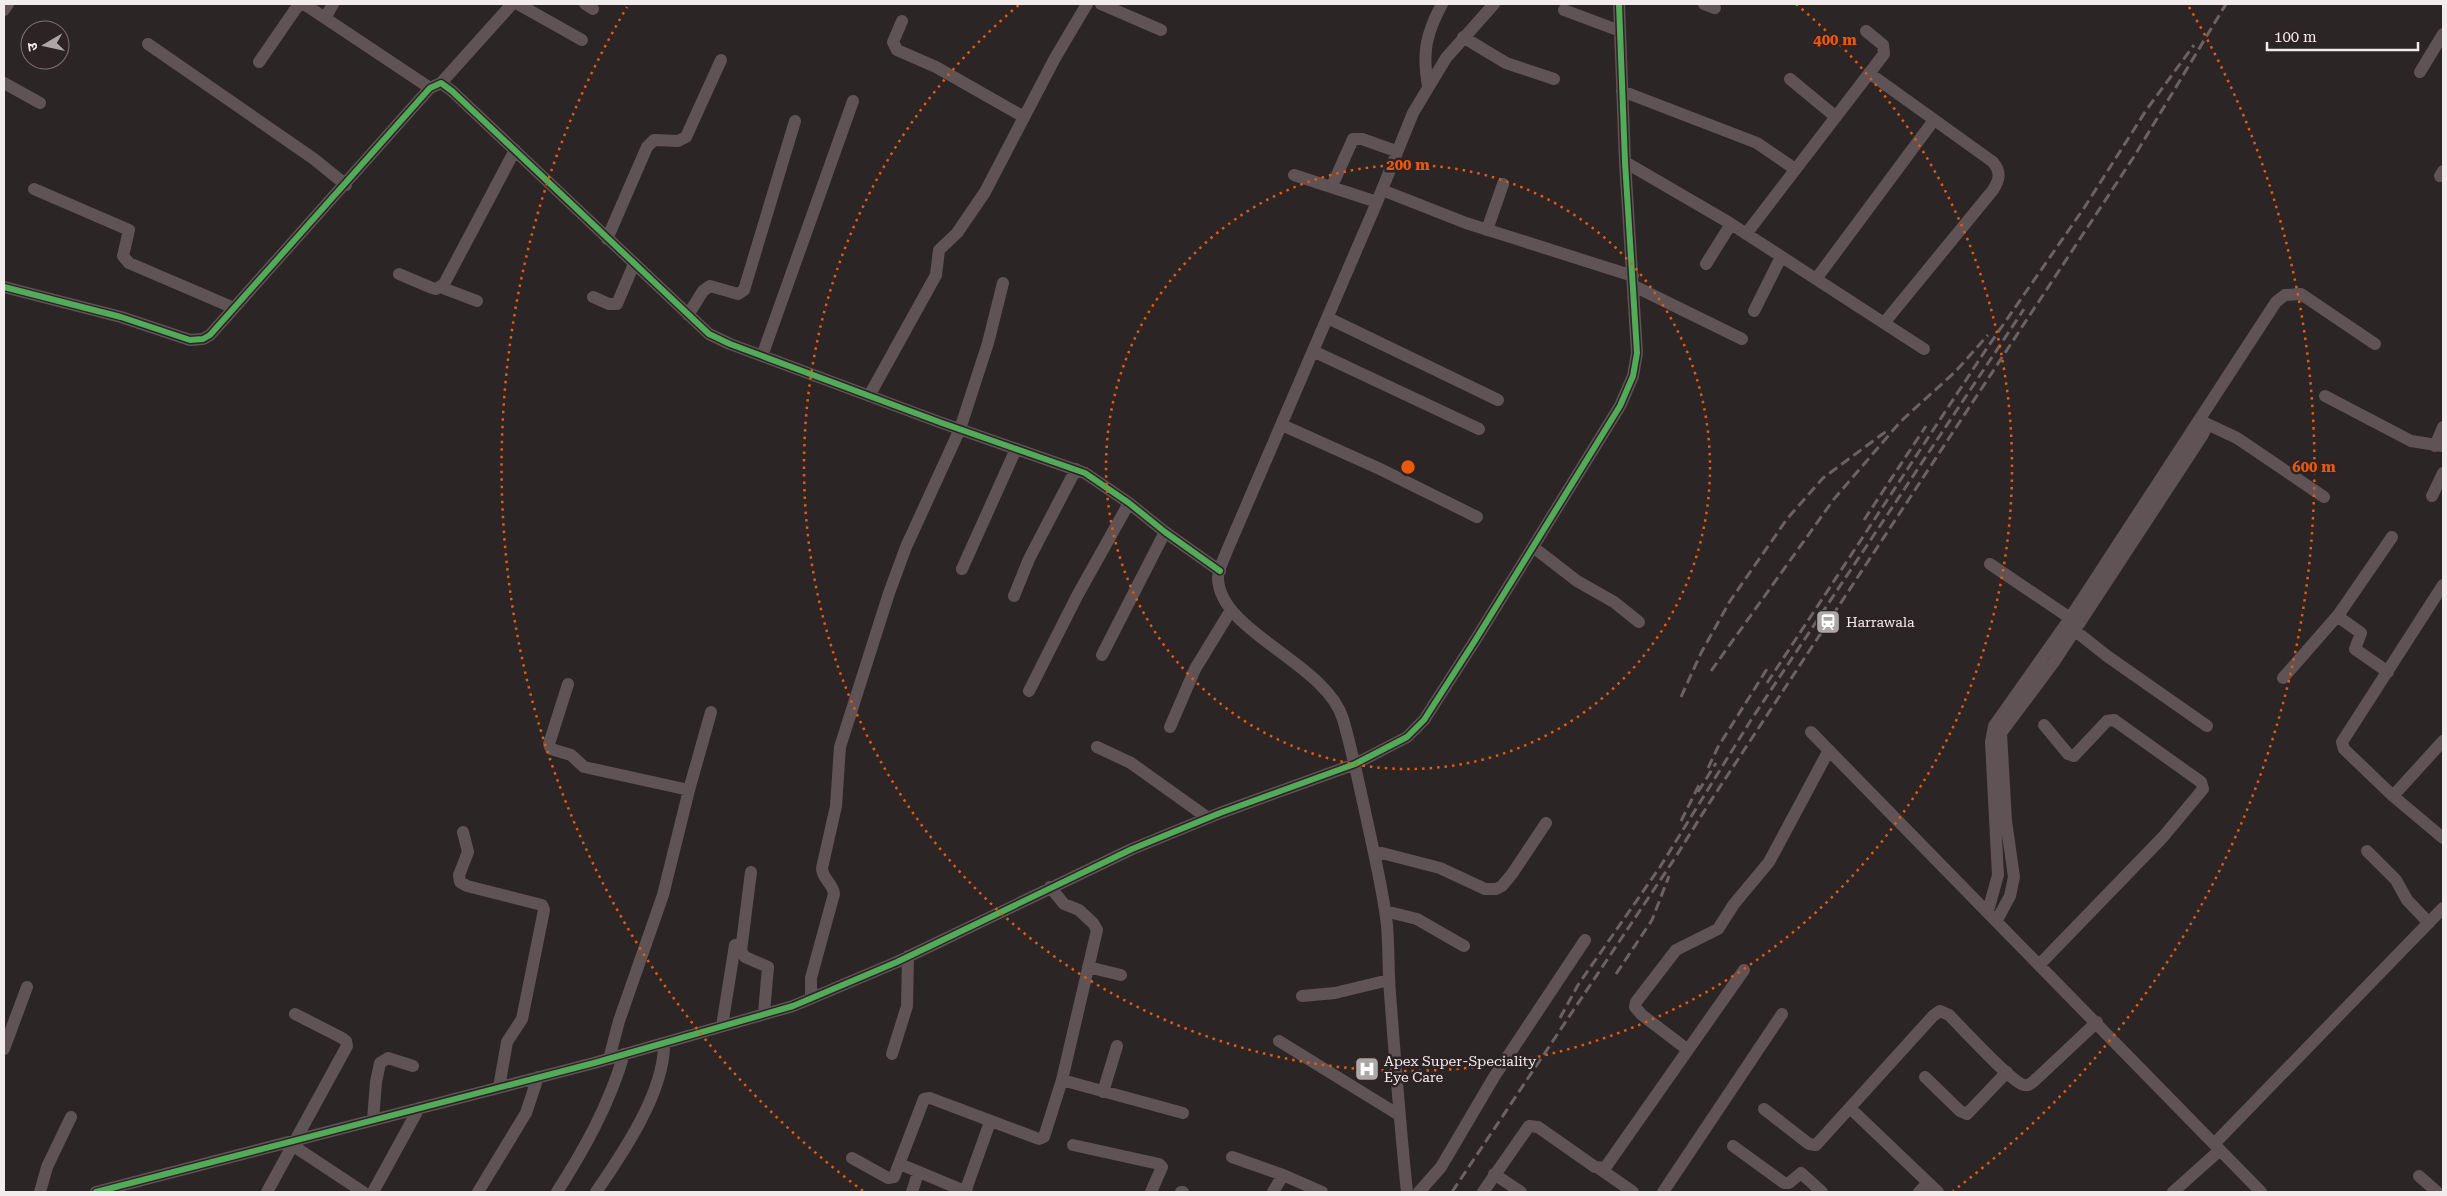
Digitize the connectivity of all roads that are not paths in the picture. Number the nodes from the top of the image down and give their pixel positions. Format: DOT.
graph roads {
  1 [pos="8,4"];
  2 [pos="299,4"];
  3 [pos="304,4"];
  4 [pos="333,4"];
  5 [pos="512,4"];
  6 [pos="518,4"];
  7 [pos="1087,4"];
  8 [pos="1101,4"];
  9 [pos="1442,4"];
  10 [pos="1494,4"];
  11 [pos="1619,4"];
  12 [pos="4,10"];
  13 [pos="1564,10"];
  14 [pos="325,18"];
  15 [pos="902,21"];
  16 [pos="1160,30"];
  17 [pos="1620,31"];
  18 [pos="1866,31"];
  19 [pos="2443,34"];
  20 [pos="1464,37"];
  21 [pos="582,40"];
  22 [pos="148,44"];
  23 [pos="721,60"];
  24 [pos="259,62"];
  25 [pos="2420,72"];
  26 [pos="1869,73"];
  27 [pos="1554,79"];
  28 [pos="1790,79"];
  29 [pos="4,83"];
  30 [pos="436,86"];
  31 [pos="1428,86"];
  32 [pos="1622,91"];
  33 [pos="853,101"];
  34 [pos="40,103"];
  35 [pos="1024,117"];
  36 [pos="1836,117"];
  37 [pos="1934,120"];
  38 [pos="795,121"];
  39 [pos="515,150"];
  40 [pos="1396,152"];
  41 [pos="1625,162"];
  42 [pos="1795,170"];
  43 [pos="1294,175"];
  44 [pos="346,184"];
  45 [pos="1503,184"];
  46 [pos="1332,186"];
  47 [pos="34,188"];
  48 [pos="1382,190"];
  49 [pos="1377,202"];
  50 [pos="1730,224"];
  51 [pos="1487,230"];
  52 [pos="1746,234"];
  53 [pos="608,239"];
  54 [pos="1781,257"];
  55 [pos="634,264"];
  56 [pos="1706,264"];
  57 [pos="399,274"];
  58 [pos="1816,279"];
  59 [pos="1634,281"];
  60 [pos="1002,283"];
  61 [pos="4,287"];
  62 [pos="440,287"];
  63 [pos="593,297"];
  64 [pos="477,301"];
  65 [pos="234,308"];
  66 [pos="1754,311"];
  67 [pos="688,315"];
  68 [pos="1328,318"];
  69 [pos="1884,323"];
  70 [pos="1742,339"];
  71 [pos="2375,344"];
  72 [pos="1924,349"];
  73 [pos="1313,352"];
  74 [pos="762,356"];
  75 [pos="869,396"];
  76 [pos="2325,396"];
  77 [pos="1498,400"];
  78 [pos="2202,420"];
  79 [pos="1282,426"];
  80 [pos="2443,427"];
  81 [pos="960,429"];
  82 [pos="1480,429"];
  83 [pos="2439,446"];
  84 [pos="1016,449"];
  85 [pos="1076,469"];
  86 [pos="2443,473"];
  87 [pos="2432,496"];
  88 [pos="2324,497"];
  89 [pos="1129,503"];
  90 [pos="1477,517"];
  91 [pos="1165,532"];
  92 [pos="2392,537"];
  93 [pos="1533,547"];
  94 [pos="1990,564"];
  95 [pos="962,568"];
  96 [pos="1220,571"];
  97 [pos="2443,585"];
  98 [pos="1014,596"];
  99 [pos="1231,610"];
  100 [pos="2339,614"];
  101 [pos="1639,622"];
  102 [pos="2073,623"];
  103 [pos="1102,655"];
  104 [pos="2388,672"];
  105 [pos="2283,678"];
  106 [pos="568,684"];
  107 [pos="1029,691"];
  108 [pos="711,712"];
  109 [pos="2044,725"];
  110 [pos="2207,726"];
  111 [pos="1170,727"];
  112 [pos="1811,732"];
  113 [pos="2443,740"];
  114 [pos="1097,747"];
  115 [pos="1829,750"];
  116 [pos="1355,764"];
  117 [pos="688,790"];
  118 [pos="2394,796"];
  119 [pos="1208,818"];
  120 [pos="1546,823"];
  121 [pos="463,832"];
  122 [pos="2441,832"];
  123 [pos="1374,851"];
  124 [pos="2367,851"];
  125 [pos="750,872"];
  126 [pos="1050,887"];
  127 [pos="2443,908"];
  128 [pos="1385,911"];
  129 [pos="1992,916"];
  130 [pos="2429,923"];
  131 [pos="1585,940"];
  132 [pos="735,945"];
  133 [pos="1464,946"];
  134 [pos="908,956"];
  135 [pos="2040,964"];
  136 [pos="1088,967"];
  137 [pos="1744,970"];
  138 [pos="1121,975"];
  139 [pos="1389,980"];
  140 [pos="27,986"];
  141 [pos="1302,996"];
  142 [pos="811,998"];
  143 [pos="764,1013"];
  144 [pos="295,1014"];
  145 [pos="1782,1014"];
  146 [pos="2096,1022"];
  147 [pos="722,1026"];
  148 [pos="1278,1041"];
  149 [pos="664,1043"];
  150 [pos="1117,1046"];
  151 [pos="4,1049"];
  152 [pos="1688,1050"];
  153 [pos="624,1054"];
  154 [pos="892,1054"];
  155 [pos="609,1059"];
  156 [pos="413,1066"];
  157 [pos="2006,1072"];
  158 [pos="538,1077"];
  159 [pos="1924,1078"];
  160 [pos="1062,1080"];
  161 [pos="499,1087"];
  162 [pos="1103,1092"];
  163 [pos="419,1108"];
  164 [pos="1764,1109"];
  165 [pos="1851,1109"];
  166 [pos="1183,1113"];
  167 [pos="71,1116"];
  168 [pos="1400,1116"];
  169 [pos="373,1120"];
  170 [pos="990,1122"];
  171 [pos="293,1143"];
  172 [pos="1073,1145"];
  173 [pos="1733,1146"];
  174 [pos="2217,1147"];
  175 [pos="1232,1157"];
  176 [pos="852,1158"];
  177 [pos="900,1164"];
  178 [pos="1600,1169"];
  179 [pos="918,1173"];
  180 [pos="1494,1174"];
  181 [pos="1283,1175"];
  182 [pos="2419,1176"];
  183 [pos="1923,1188"];
  184 [pos="40,1192"];
  185 [pos="96,1192"];
  186 [pos="267,1192"];
  187 [pos="364,1192"];
  188 [pos="373,1192"];
  189 [pos="478,1192"];
  190 [pos="557,1192"];
  191 [pos="596,1192"];
  192 [pos="912,1192"];
  193 [pos="966,1192"];
  194 [pos="1151,1192"];
  195 [pos="1273,1192"];
  196 [pos="1322,1192"];
  197 [pos="1407,1192"];
  198 [pos="1420,1192"];
  199 [pos="1483,1192"];
  200 [pos="1521,1192"];
  201 [pos="1633,1192"];
  202 [pos="1663,1192"];
  203 [pos="1822,1192"];
  204 [pos="1938,1192"];
  205 [pos="2173,1192"];
  206 [pos="2261,1192"];
  207 [pos="2437,1192"];
  1 -- 12 [label="street"];
  2 -- 24 [label="street"];
  3 -- 14 [label="street"];
  4 -- 14 [label="street"];
  5 -- 30 [label="street"];
  6 -- 21 [label="street"];
  7 -- 35 [label="street"];
  8 -- 16 [label="street"];
  9 -- 31 [label="street"];
  10 -- 20 [label="street"];
  11 -- 17 [label="street"];
  13 -- 17 [label="street"];
  14 -- 30 [label="street"];
  15 -- 35 [label="street"];
  17 -- 32 [label="street"];
  18 -- 26 [label="street"];
  19 -- 25 [label="street"];
  20 -- 27 [label="street"];
  20 -- 31 [label="street"];
  22 -- 44 [label="street"];
  23 -- 53 [label="street"];
  26 -- 36 [label="street"];
  26 -- 37 [label="street"];
  28 -- 36 [label="street"];
  29 -- 34 [label="street"];
  30 -- 39 [label="street"];
  30 -- 44 [label="street"];
  31 -- 40 [label="street"];
  32 -- 41 [label="street"];
  32 -- 42 [label="street"];
  33 -- 74 [label="street"];
  35 -- 75 [label="street"];
  36 -- 42 [label="street"];
  37 -- 58 [label="street"];
  37 -- 69 [label="street"];
  38 -- 67 [label="street"];
  39 -- 53 [label="street"];
  39 -- 62 [label="street"];
  40 -- 46 [label="street"];
  40 -- 48 [label="street"];
  41 -- 50 [label="street"];
  41 -- 59 [label="street"];
  42 -- 52 [label="street"];
  43 -- 46 [label="street"];
  44 -- 65 [label="street"];
  45 -- 51 [label="street"];
  46 -- 49 [label="street"];
  47 -- 65 [label="street"];
  48 -- 49 [label="street"];
  48 -- 51 [label="street"];
  49 -- 68 [label="street"];
  50 -- 52 [label="street"];
  50 -- 56 [label="street"];
  51 -- 59 [label="street"];
  52 -- 54 [label="street"];
  53 -- 55 [label="street"];
  54 -- 58 [label="street"];
  54 -- 66 [label="street"];
  55 -- 63 [label="street"];
  55 -- 67 [label="street"];
  57 -- 62 [label="street"];
  58 -- 69 [label="street"];
  59 -- 70 [label="street"];
  59 -- 93 [label="street"];
  60 -- 81 [label="street"];
  61 -- 65 [label="street"];
  62 -- 64 [label="street"];
  67 -- 74 [label="street"];
  68 -- 73 [label="street"];
  68 -- 77 [label="street"];
  69 -- 72 [label="street"];
  71 -- 78 [label="street"];
  73 -- 79 [label="street"];
  73 -- 82 [label="street"];
  74 -- 75 [label="street"];
  75 -- 81 [label="street"];
  76 -- 83 [label="street"];
  78 -- 88 [label="street"];
  78 -- 102 [label="street"];
  79 -- 90 [label="street"];
  79 -- 96 [label="street"];
  80 -- 83 [label="street"];
  81 -- 84 [label="street"];
  81 -- 142 [label="street"];
  84 -- 85 [label="street"];
  84 -- 95 [label="street"];
  85 -- 89 [label="street"];
  85 -- 98 [label="street"];
  86 -- 87 [label="street"];
  89 -- 91 [label="street"];
  89 -- 107 [label="street"];
  91 -- 96 [label="street"];
  91 -- 103 [label="street"];
  92 -- 100 [label="street"];
  93 -- 101 [label="street"];
  93 -- 116 [label="street"];
  94 -- 102 [label="street"];
  96 -- 99 [label="street"];
  97 -- 104 [label="street"];
  99 -- 111 [label="street"];
  99 -- 116 [label="street"];
  100 -- 104 [label="street"];
  100 -- 105 [label="street"];
  102 -- 110 [label="street"];
  102 -- 129 [label="street"];
  104 -- 118 [label="street"];
  106 -- 117 [label="street"];
  108 -- 117 [label="street"];
  109 -- 135 [label="street"];
  112 -- 115 [label="street"];
  113 -- 118 [label="street"];
  114 -- 119 [label="street"];
  115 -- 129 [label="street"];
  115 -- 152 [label="street"];
  116 -- 119 [label="street"];
  116 -- 123 [label="street"];
  117 -- 155 [label="street"];
  118 -- 122 [label="street"];
  119 -- 126 [label="street"];
  120 -- 123 [label="street"];
  121 -- 161 [label="street"];
  123 -- 128 [label="street"];
  124 -- 130 [label="street"];
  125 -- 143 [label="street"];
  126 -- 134 [label="street"];
  126 -- 136 [label="street"];
  127 -- 130 [label="street"];
  128 -- 133 [label="street"];
  128 -- 139 [label="street"];
  129 -- 135 [label="street"];
  130 -- 174 [label="street"];
  131 -- 198 [label="street"];
  132 -- 147 [label="street"];
  134 -- 142 [label="street"];
  134 -- 154 [label="street"];
  135 -- 146 [label="street"];
  136 -- 138 [label="street"];
  136 -- 160 [label="street"];
  137 -- 152 [label="street"];
  139 -- 141 [label="street"];
  139 -- 168 [label="street"];
  140 -- 151 [label="street"];
  142 -- 143 [label="street"];
  143 -- 147 [label="street"];
  144 -- 171 [label="street"];
  145 -- 202 [label="street"];
  146 -- 157 [label="street"];
  146 -- 174 [label="street"];
  147 -- 149 [label="street"];
  148 -- 168 [label="street"];
  149 -- 153 [label="street"];
  149 -- 191 [label="street"];
  150 -- 162 [label="street"];
  152 -- 178 [label="street"];
  153 -- 155 [label="street"];
  153 -- 190 [label="street"];
  155 -- 158 [label="street"];
  156 -- 169 [label="street"];
  157 -- 159 [label="street"];
  157 -- 165 [label="street"];
  158 -- 161 [label="street"];
  158 -- 189 [label="street"];
  160 -- 162 [label="street"];
  160 -- 170 [label="street"];
  161 -- 163 [label="street"];
  162 -- 166 [label="street"];
  163 -- 169 [label="street"];
  163 -- 188 [label="street"];
  164 -- 165 [label="street"];
  165 -- 183 [label="street"];
  167 -- 184 [label="street"];
  168 -- 197 [label="street"];
  169 -- 171 [label="street"];
  170 -- 177 [label="street"];
  170 -- 193 [label="street"];
  171 -- 185 [label="street"];
  171 -- 186 [label="street"];
  171 -- 187 [label="street"];
  172 -- 194 [label="street"];
  173 -- 203 [label="street"];
  174 -- 205 [label="street"];
  174 -- 206 [label="street"];
  175 -- 181 [label="street"];
  176 -- 177 [label="street"];
  177 -- 179 [label="street"];
  178 -- 180 [label="street"];
  178 -- 201 [label="street"];
  179 -- 192 [label="street"];
  179 -- 193 [label="street"];
  180 -- 199 [label="street"];
  180 -- 200 [label="street"];
  181 -- 195 [label="street"];
  181 -- 196 [label="street"];
  182 -- 207 [label="street"];
  183 -- 204 [label="street"];
}
